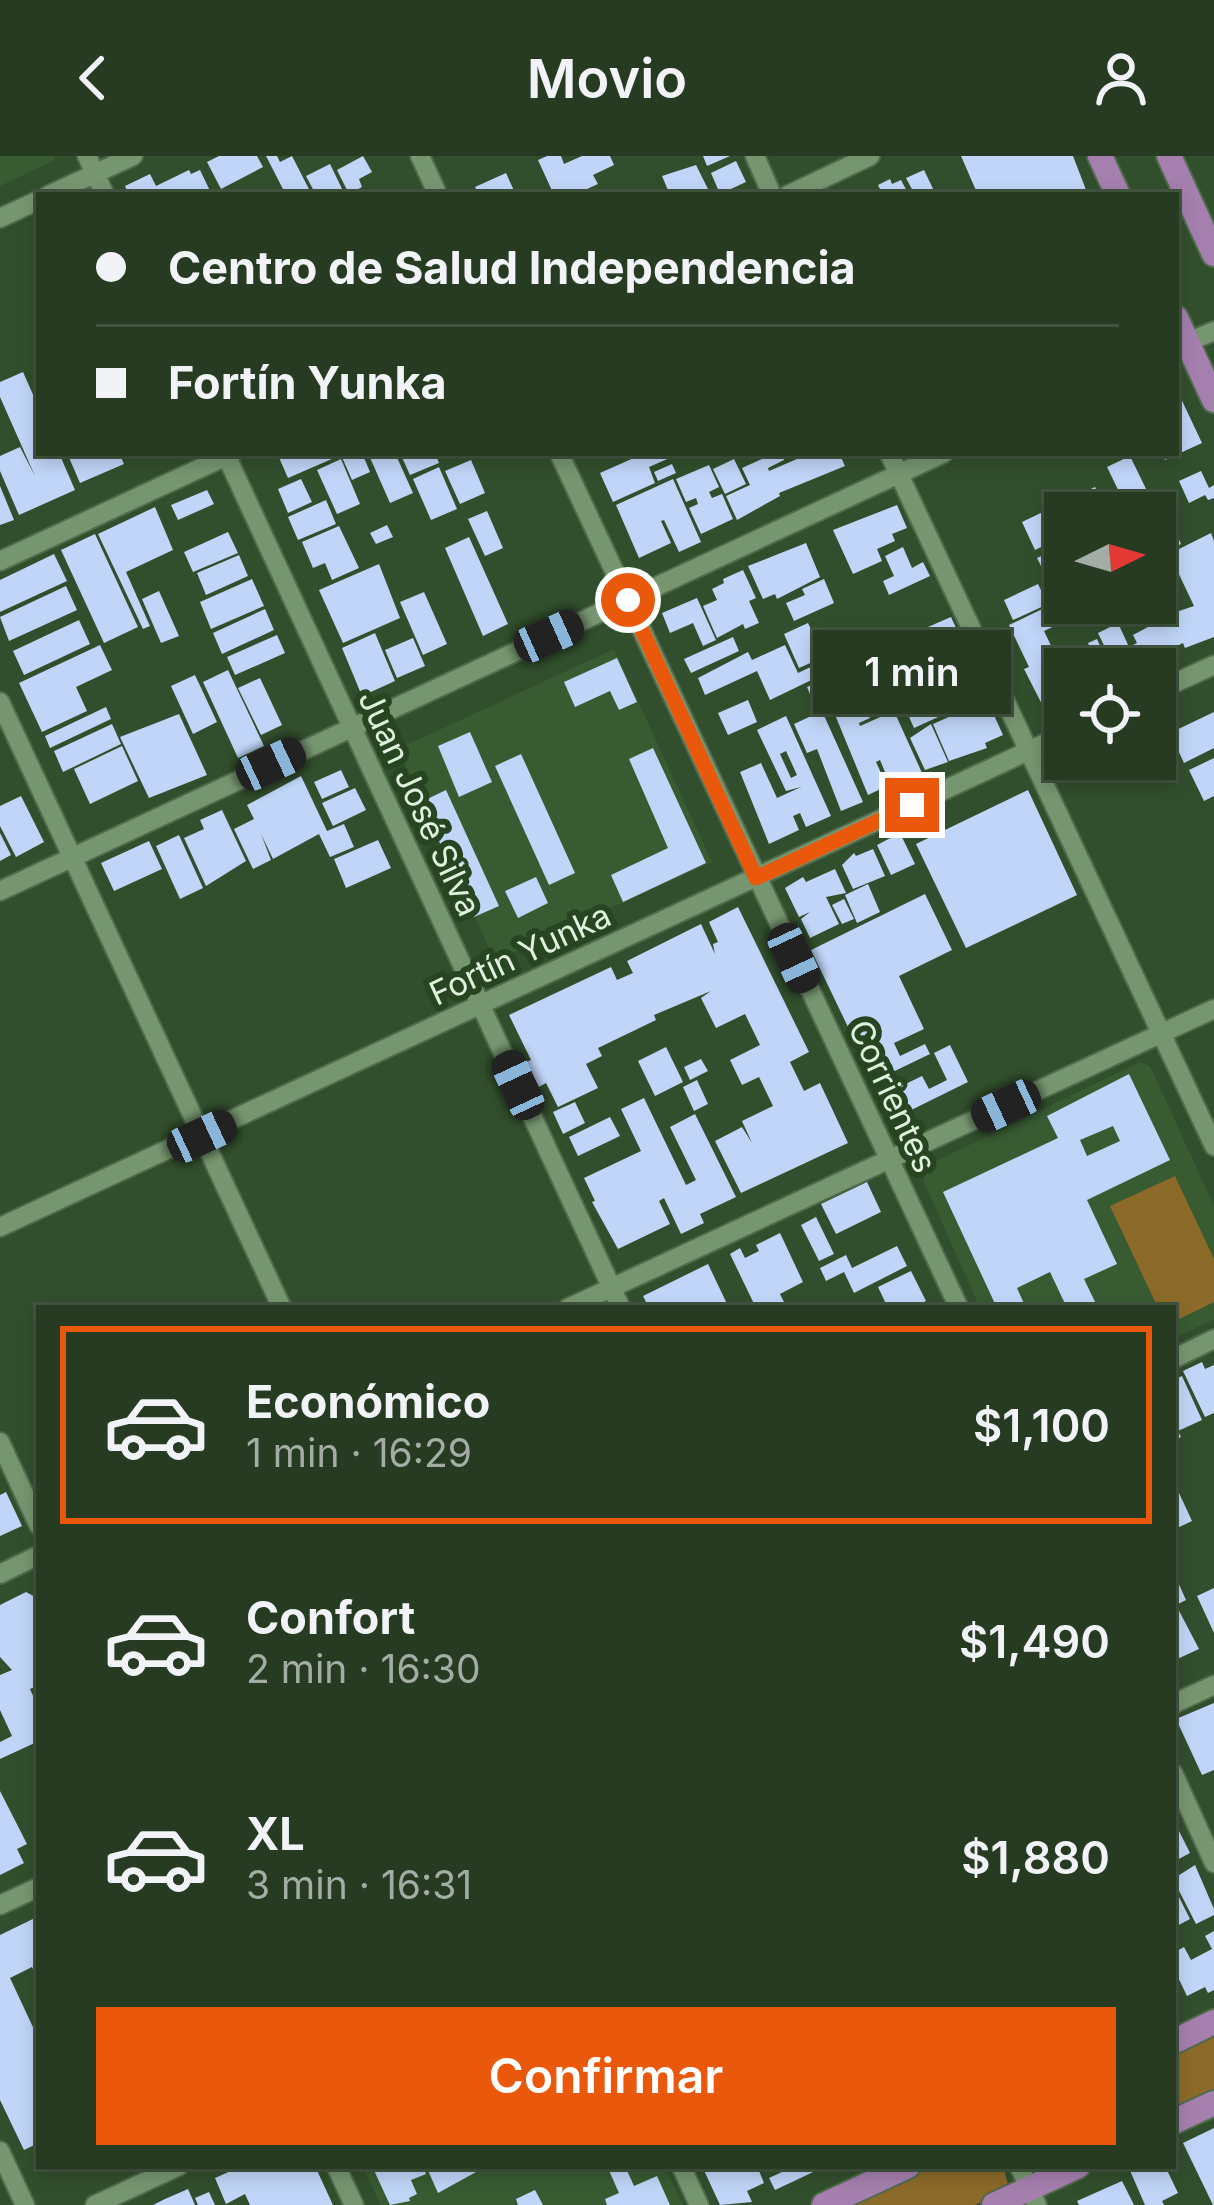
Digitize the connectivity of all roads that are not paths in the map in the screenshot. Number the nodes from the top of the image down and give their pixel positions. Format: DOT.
graph roads {
  1 [pos="133,156"];
  2 [pos="420,156"];
  3 [pos="755,156"];
  4 [pos="870,156"];
  5 [pos="1100,156"];
  6 [pos="1168,156"];
  7 [pos="91,165"];
  8 [pos="53,192"];
  9 [pos="437,192"];
  10 [pos="771,192"];
  11 [pos="794,192"];
  12 [pos="1117,192"];
  13 [pos="36,201"];
  14 [pos="0,218"];
  15 [pos="1214,254"];
  16 [pos="1214,331"];
  17 [pos="1180,336"];
  18 [pos="1214,400"];
  19 [pos="224,456"];
  20 [pos="229,456"];
  21 [pos="560,456"];
  22 [pos="891,456"];
  23 [pos="937,456"];
  24 [pos="899,473"];
  25 [pos="0,561"];
  26 [pos="628,600"];
  27 [pos="1214,665"];
  28 [pos="1176,682"];
  29 [pos="0,702"];
  30 [pos="351,726"];
  31 [pos="1044,744"];
  32 [pos="1028,751"];
  33 [pos="72,857"];
  34 [pos="756,878"];
  35 [pos="0,891"];
  36 [pos="480,1004"];
  37 [pos="1214,1009"];
  38 [pos="1162,1033"];
  39 [pos="202,1136"];
  40 [pos="1214,1146"];
  41 [pos="890,1161"];
  42 [pos="0,1227"];
  43 [pos="612,1288"];
  44 [pos="281,1305"];
  45 [pos="575,1305"];
  46 [pos="620,1305"];
  47 [pos="958,1305"];
  48 [pos="1214,1339"];
  49 [pos="1176,1358"];
  50 [pos="0,1442"];
  51 [pos="36,1520"];
  52 [pos="36,1557"];
  53 [pos="0,1574"];
  54 [pos="1214,1685"];
  55 [pos="1176,1704"];
  56 [pos="1176,1780"];
  57 [pos="1214,1863"];
  58 [pos="36,1888"];
  59 [pos="0,1905"];
  60 [pos="1214,2022"];
  61 [pos="1176,2041"];
  62 [pos="1214,2103"];
  63 [pos="1176,2121"];
  64 [pos="0,2151"];
  65 [pos="173,2169"];
  66 [pos="337,2169"];
  67 [pos="682,2169"];
  68 [pos="902,2169"];
  69 [pos="1071,2169"];
  70 [pos="1028,2187"];
  71 [pos="25,2205"];
  72 [pos="95,2205"];
  73 [pos="354,2205"];
  74 [pos="699,2205"];
  75 [pos="824,2205"];
  76 [pos="994,2205"];
  1 -- 7 [label="street"];
  2 -- 9 [label="street"];
  3 -- 10 [label="street"];
  4 -- 11 [label="street"];
  5 -- 12 [label="main road"];
  6 -- 15 [label="main road"];
  7 -- 8 [label="street"];
  13 -- 14 [label="street"];
  16 -- 17 [label="street"];
  17 -- 18 [label="main road"];
  19 -- 25 [label="street"];
  20 -- 30 [label="street, Juan José Silva"];
  21 -- 26 [label="street, Corrientes"];
  22 -- 24 [label="street"];
  23 -- 24 [label="street"];
  24 -- 26 [label="street"];
  24 -- 32 [label="street"];
  26 -- 30 [label="street"];
  26 -- 34 [label="street, Corrientes"];
  27 -- 28 [label="street"];
  29 -- 33 [label="street"];
  30 -- 33 [label="street"];
  30 -- 36 [label="street, Juan José Silva"];
  31 -- 32 [label="street, Fortín Yunka"];
  32 -- 34 [label="street, Fortín Yunka"];
  32 -- 38 [label="street"];
  33 -- 35 [label="street"];
  33 -- 39 [label="street"];
  34 -- 36 [label="street, Fortín Yunka"];
  34 -- 41 [label="street, Corrientes"];
  36 -- 39 [label="street, Fortín Yunka"];
  36 -- 43 [label="street, Juan José Silva"];
  37 -- 38 [label="street"];
  38 -- 40 [label="street"];
  38 -- 41 [label="street"];
  39 -- 42 [label="street, Fortín Yunka"];
  39 -- 44 [label="street"];
  41 -- 43 [label="street"];
  41 -- 47 [label="street, Corrientes"];
  43 -- 45 [label="street"];
  43 -- 46 [label="street, Juan José Silva"];
  48 -- 49 [label="street"];
  50 -- 51 [label="street"];
  52 -- 53 [label="street"];
  54 -- 55 [label="street"];
  56 -- 57 [label="street"];
  58 -- 59 [label="street"];
  60 -- 61 [label="main road"];
  62 -- 63 [label="main road"];
  64 -- 71 [label="street"];
  65 -- 72 [label="street"];
  66 -- 73 [label="street"];
  67 -- 74 [label="street"];
  68 -- 75 [label="main road"];
  69 -- 70 [label="main road"];
  70 -- 76 [label="main road"];
}
